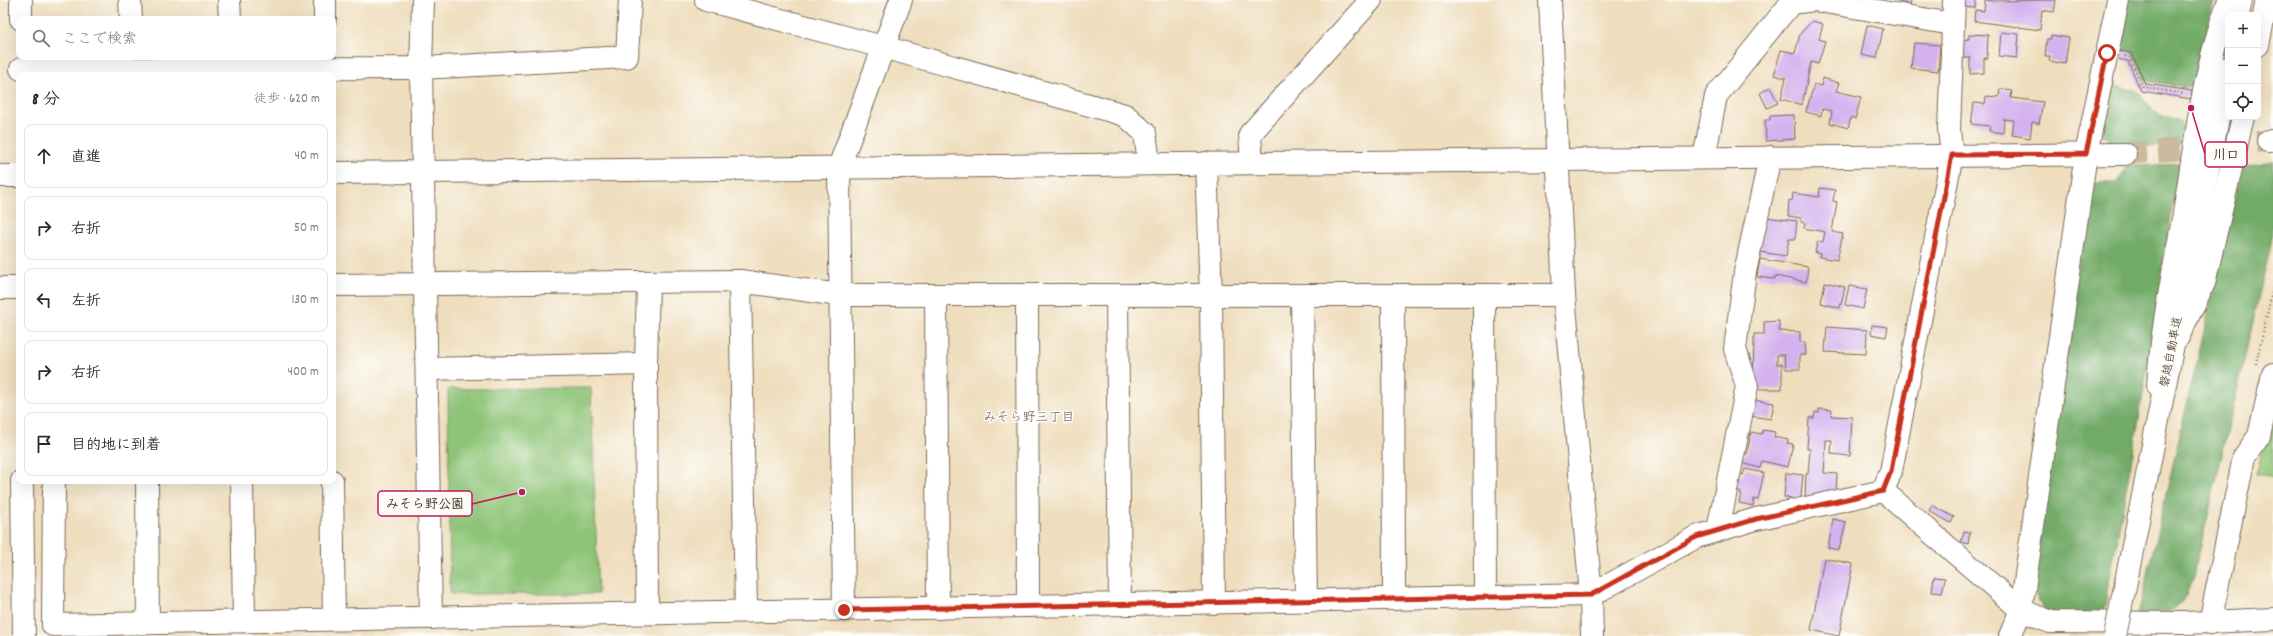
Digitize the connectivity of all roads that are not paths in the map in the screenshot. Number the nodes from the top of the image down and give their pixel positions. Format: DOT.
graph roads {
  1 [pos="21,0"];
  2 [pos="130,0"];
  3 [pos="230,0"];
  4 [pos="325,0"];
  5 [pos="423,0"];
  6 [pos="630,0"];
  7 [pos="706,0"];
  8 [pos="901,0"];
  9 [pos="1371,0"];
  10 [pos="1550,0"];
  11 [pos="1954,0"];
  12 [pos="2118,0"];
  13 [pos="2229,0"];
  14 [pos="2241,0"];
  15 [pos="2267,0"];
  16 [pos="1791,1"];
  17 [pos="2239,12"];
  18 [pos="21,16"];
  19 [pos="131,16"];
  20 [pos="230,16"];
  21 [pos="325,16"];
  22 [pos="1952,24"];
  23 [pos="2261,30"];
  24 [pos="883,47"];
  25 [pos="132,63"];
  26 [pos="231,63"];
  27 [pos="325,63"];
  28 [pos="21,67"];
  29 [pos="421,68"];
  30 [pos="2225,83"];
  31 [pos="2242,120"];
  32 [pos="2086,154"];
  33 [pos="2124,154"];
  34 [pos="1952,155"];
  35 [pos="1770,157"];
  36 [pos="1704,158"];
  37 [pos="1557,160"];
  38 [pos="1149,163"];
  39 [pos="1206,163"];
  40 [pos="1252,163"];
  41 [pos="839,167"];
  42 [pos="423,172"];
  43 [pos="336,173"];
  44 [pos="0,176"];
  45 [pos="16,176"];
  46 [pos="740,281"];
  47 [pos="648,282"];
  48 [pos="425,284"];
  49 [pos="336,285"];
  50 [pos="0,288"];
  51 [pos="16,288"];
  52 [pos="839,295"];
  53 [pos="936,295"];
  54 [pos="1027,295"];
  55 [pos="1117,295"];
  56 [pos="1210,295"];
  57 [pos="1302,295"];
  58 [pos="1393,295"];
  59 [pos="1484,295"];
  60 [pos="1564,295"];
  61 [pos="2173,348"];
  62 [pos="646,364"];
  63 [pos="427,369"];
  64 [pos="2273,374"];
  65 [pos="2154,439"];
  66 [pos="22,484"];
  67 [pos="54,484"];
  68 [pos="148,484"];
  69 [pos="242,484"];
  70 [pos="332,484"];
  71 [pos="1883,491"];
  72 [pos="1718,530"];
  73 [pos="1591,595"];
  74 [pos="1485,597"];
  75 [pos="1394,599"];
  76 [pos="1306,601"];
  77 [pos="1214,603"];
  78 [pos="1120,604"];
  79 [pos="1028,606"];
  80 [pos="938,608"];
  81 [pos="844,610"];
  82 [pos="2021,610"];
  83 [pos="746,612"];
  84 [pos="647,613"];
  85 [pos="431,618"];
  86 [pos="334,619"];
  87 [pos="2273,619"];
  88 [pos="244,621"];
  89 [pos="148,623"];
  90 [pos="2210,623"];
  91 [pos="24,636"];
  92 [pos="1592,636"];
  93 [pos="2010,636"];
  94 [pos="2115,636"];
  1 -- 18 [label="main road"];
  2 -- 19 [label="main road"];
  3 -- 20 [label="main road"];
  4 -- 21 [label="main road"];
  5 -- 29 [label="main road"];
  6 -- 29 [label="main road"];
  7 -- 24 [label="main road"];
  8 -- 24 [label="main road"];
  9 -- 40 [label="main road"];
  10 -- 37 [label="main road"];
  11 -- 22 [label="main road"];
  12 -- 32 [label="main road"];
  13 -- 65 [label="main road"];
  14 -- 17 [label="main road"];
  15 -- 23 [label="main road"];
  16 -- 22 [label="main road"];
  16 -- 36 [label="main road"];
  22 -- 34 [label="main road"];
  24 -- 38 [label="main road"];
  24 -- 41 [label="main road"];
  25 -- 26 [label="main road"];
  25 -- 28 [label="main road"];
  26 -- 27 [label="main road"];
  27 -- 29 [label="main road"];
  29 -- 42 [label="main road"];
  30 -- 61 [label="main road, 磐越自動車道"];
  31 -- 61 [label="main road"];
  32 -- 33 [label="main road"];
  32 -- 34 [label="main road"];
  32 -- 82 [label="main road"];
  34 -- 35 [label="main road"];
  34 -- 71 [label="main road"];
  35 -- 36 [label="main road"];
  35 -- 72 [label="main road"];
  36 -- 37 [label="main road"];
  37 -- 40 [label="main road"];
  37 -- 60 [label="main road"];
  38 -- 39 [label="main road"];
  38 -- 41 [label="main road"];
  39 -- 40 [label="main road"];
  39 -- 56 [label="main road"];
  41 -- 42 [label="main road"];
  41 -- 52 [label="main road"];
  42 -- 43 [label="main road"];
  42 -- 48 [label="main road"];
  44 -- 45 [label="main road"];
  46 -- 47 [label="main road"];
  46 -- 52 [label="main road"];
  46 -- 83 [label="main road"];
  47 -- 48 [label="main road"];
  47 -- 62 [label="main road"];
  48 -- 49 [label="main road"];
  48 -- 63 [label="main road"];
  50 -- 51 [label="main road"];
  52 -- 53 [label="main road"];
  52 -- 81 [label="main road"];
  53 -- 54 [label="main road"];
  53 -- 80 [label="main road"];
  54 -- 55 [label="main road"];
  54 -- 79 [label="main road"];
  55 -- 56 [label="main road"];
  55 -- 78 [label="main road"];
  56 -- 57 [label="main road"];
  56 -- 77 [label="main road"];
  57 -- 58 [label="main road"];
  57 -- 76 [label="main road"];
  58 -- 59 [label="main road"];
  58 -- 75 [label="main road"];
  59 -- 60 [label="main road"];
  59 -- 74 [label="main road"];
  60 -- 73 [label="main road"];
  61 -- 65 [label="main road, 磐越自動車道"];
  62 -- 63 [label="main road"];
  62 -- 84 [label="main road"];
  63 -- 85 [label="main road"];
  64 -- 90 [label="main road"];
  65 -- 94 [label="main road, 磐越自動車道, bridge"];
  66 -- 91 [label="main road"];
  67 -- 89 [label="main road"];
  68 -- 89 [label="main road"];
  69 -- 88 [label="main road"];
  70 -- 86 [label="main road"];
  71 -- 72 [label="main road"];
  71 -- 82 [label="main road"];
  72 -- 73 [label="main road"];
  73 -- 74 [label="main road"];
  73 -- 92 [label="main road"];
  74 -- 75 [label="main road"];
  75 -- 76 [label="main road"];
  76 -- 77 [label="main road"];
  77 -- 78 [label="main road"];
  78 -- 79 [label="main road"];
  79 -- 80 [label="main road"];
  80 -- 81 [label="main road"];
  81 -- 83 [label="main road"];
  82 -- 90 [label="main road"];
  82 -- 93 [label="main road"];
  83 -- 84 [label="main road"];
  84 -- 85 [label="main road"];
  85 -- 86 [label="main road"];
  86 -- 88 [label="main road"];
  87 -- 90 [label="main road"];
  88 -- 89 [label="main road"];
}
